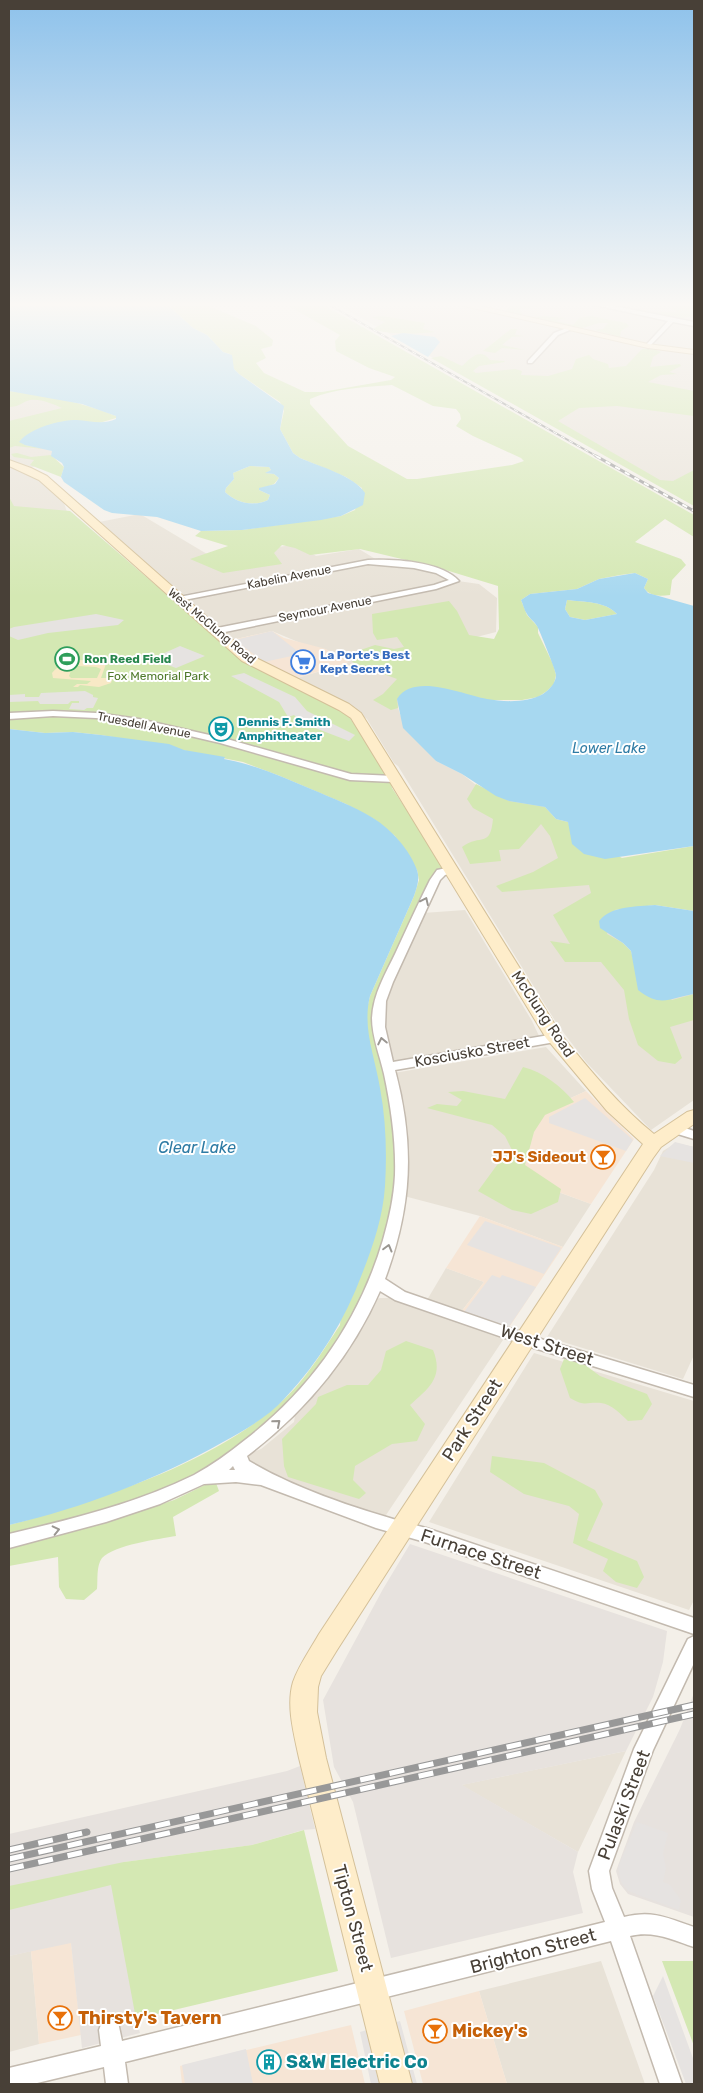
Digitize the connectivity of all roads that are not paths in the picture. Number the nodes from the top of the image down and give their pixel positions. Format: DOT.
graph roads {
  1 [pos="9,463"];
  2 [pos="436,587"];
  3 [pos="179,599"];
  4 [pos="215,631"];
  5 [pos="9,716"];
  6 [pos="394,779"];
  7 [pos="451,870"];
  8 [pos="555,1038"];
  9 [pos="388,1067"];
  10 [pos="694,1116"];
  11 [pos="676,1129"];
  12 [pos="694,1135"];
  13 [pos="654,1143"];
  14 [pos="378,1281"];
  15 [pos="400,1296"];
  16 [pos="371,1298"];
  17 [pos="525,1339"];
  18 [pos="694,1392"];
  19 [pos="239,1454"];
  20 [pos="202,1478"];
  21 [pos="268,1481"];
  22 [pos="402,1528"];
  23 [pos="9,1541"];
  24 [pos="694,1626"];
  25 [pos="694,1644"];
  26 [pos="311,1752"];
  27 [pos="618,1929"];
  28 [pos="694,1936"];
  29 [pos="371,1990"];
  30 [pos="110,2030"];
  31 [pos="113,2054"];
  32 [pos="9,2079"];
  33 [pos="117,2084"];
  34 [pos="396,2084"];
  35 [pos="671,2084"];
  1 -- 3 [label="street, West McClung Road"];
  2 -- 3 [label="street, Kabelin Avenue"];
  2 -- 4 [label="street, Seymour Avenue"];
  3 -- 4 [label="street, West McClung Road"];
  4 -- 6 [label="street, West McClung Road"];
  5 -- 6 [label="street, Truesdell Avenue"];
  6 -- 7 [label="street, West McClung Road"];
  7 -- 8 [label="street, McClung Road"];
  9 -- 7 [label="street, one-way"];
  8 -- 9 [label="street, Kosciusko Street"];
  8 -- 13 [label="street, McClung Road"];
  14 -- 9 [label="street, one-way"];
  10 -- 11 [label="street, Park Street"];
  11 -- 12 [label="street"];
  11 -- 13 [label="street, Park Street"];
  13 -- 17 [label="street, Park Street"];
  14 -- 15 [label="street, West Street"];
  14 -- 16 [label="street"];
  15 -- 16 [label="street, West Street"];
  15 -- 17 [label="street, West Street"];
  19 -- 16 [label="street, one-way"];
  17 -- 18 [label="street, West Street"];
  17 -- 22 [label="street, Park Street"];
  19 -- 20 [label="street"];
  19 -- 21 [label="street, Furnace Street"];
  20 -- 21 [label="street, Furnace Street"];
  23 -- 20 [label="street, one-way"];
  21 -- 22 [label="street, Furnace Street"];
  22 -- 24 [label="street, Furnace Street"];
  22 -- 26 [label="street, Park Street"];
  25 -- 27 [label="street, Pulaski Street"];
  26 -- 29 [label="street, Tipton Street"];
  27 -- 28 [label="street, Brighton Street"];
  27 -- 29 [label="street, Brighton Street"];
  27 -- 35 [label="street, Pulaski Street"];
  29 -- 31 [label="street, Brighton Street"];
  29 -- 34 [label="street, Tipton Street"];
  30 -- 31 [label="street"];
  31 -- 32 [label="street, Brighton Street"];
  31 -- 33 [label="street"];
}
